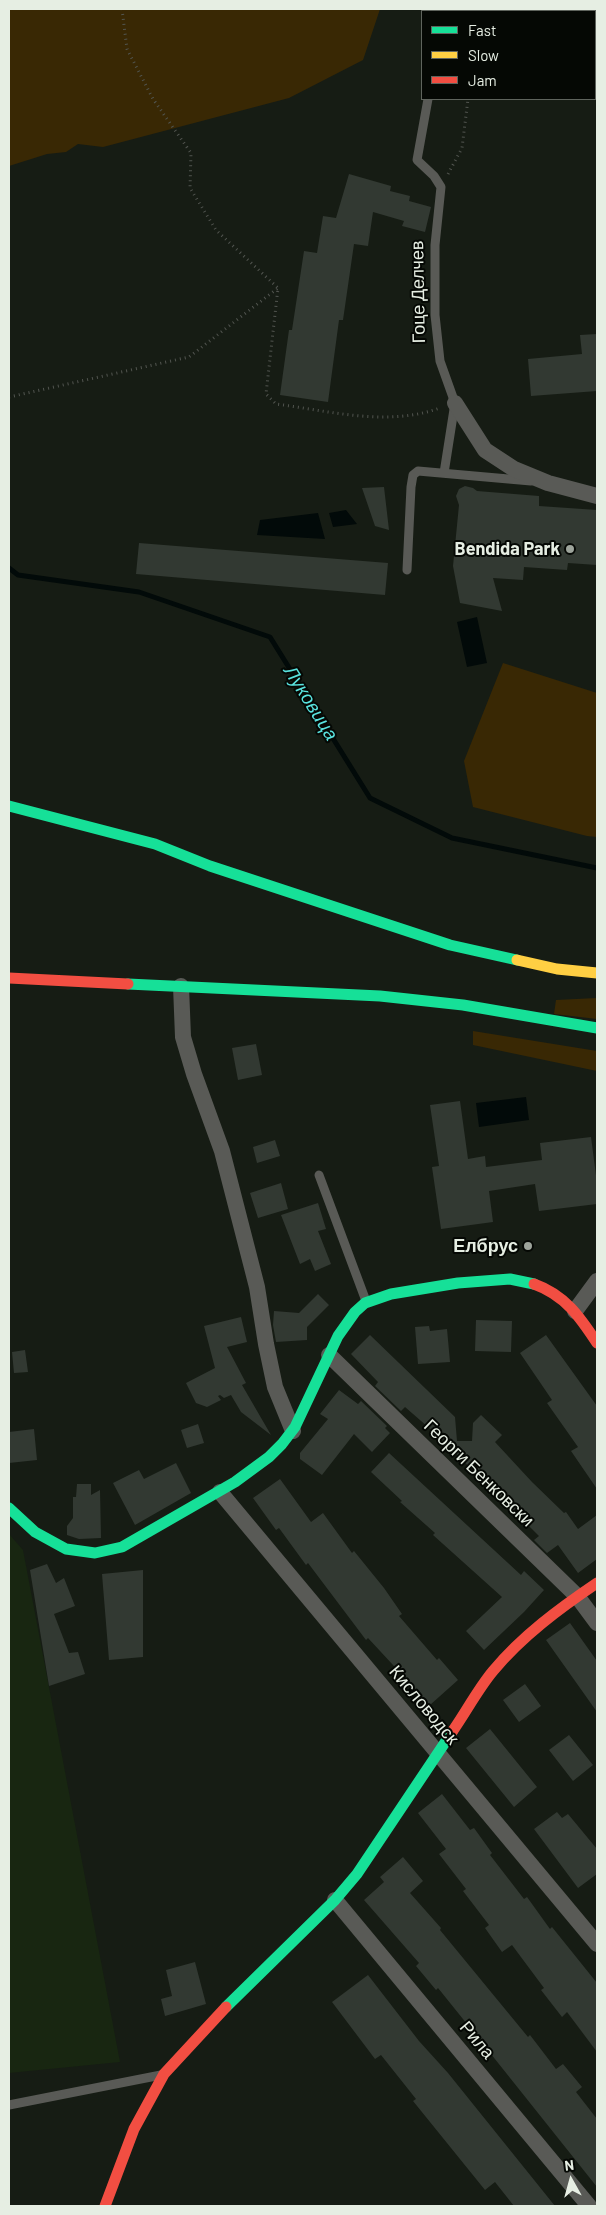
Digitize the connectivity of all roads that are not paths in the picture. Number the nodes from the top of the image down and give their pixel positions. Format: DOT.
graph roads {
  1 [pos="428,100"];
  2 [pos="455,403"];
  3 [pos="444,473"];
  4 [pos="548,483"];
  5 [pos="597,496"];
  6 [pos="407,570"];
  7 [pos="9,806"];
  8 [pos="597,973"];
  9 [pos="9,978"];
  10 [pos="181,986"];
  11 [pos="597,1028"];
  12 [pos="319,1175"];
  13 [pos="597,1281"];
  14 [pos="366,1302"];
  15 [pos="575,1311"];
  16 [pos="597,1343"];
  17 [pos="329,1355"];
  18 [pos="293,1431"];
  19 [pos="220,1492"];
  20 [pos="9,1508"];
  21 [pos="597,1583"];
  22 [pos="577,1596"];
  23 [pos="597,1624"];
  24 [pos="439,1753"];
  25 [pos="335,1900"];
  26 [pos="597,1944"];
  27 [pos="164,2074"];
  28 [pos="9,2105"];
  29 [pos="104,2206"];
  30 [pos="589,2206"];
  1 -- 2 [label="lane, Гоце Делчев"];
  2 -- 3 [label="lane"];
  2 -- 4 [label="street, Гоце Делчев"];
  3 -- 4 [label="lane"];
  3 -- 6 [label="lane"];
  4 -- 5 [label="street, Гоце Делчев"];
  7 -- 8 [label="street"];
  9 -- 10 [label="street"];
  10 -- 11 [label="street"];
  10 -- 18 [label="street"];
  12 -- 14 [label="lane"];
  13 -- 15 [label="street"];
  14 -- 15 [label="street"];
  14 -- 17 [label="street"];
  15 -- 16 [label="street"];
  17 -- 18 [label="street"];
  17 -- 22 [label="street, Георги Бенковски"];
  18 -- 19 [label="street"];
  19 -- 20 [label="street"];
  19 -- 24 [label="street, Кисловодск"];
  21 -- 22 [label="street"];
  22 -- 23 [label="street, Георги Бенковски"];
  22 -- 24 [label="street"];
  24 -- 25 [label="street"];
  24 -- 26 [label="street, Кисловодск"];
  25 -- 27 [label="street"];
  25 -- 30 [label="street, Рила"];
  27 -- 28 [label="lane"];
  27 -- 29 [label="street"];
}
